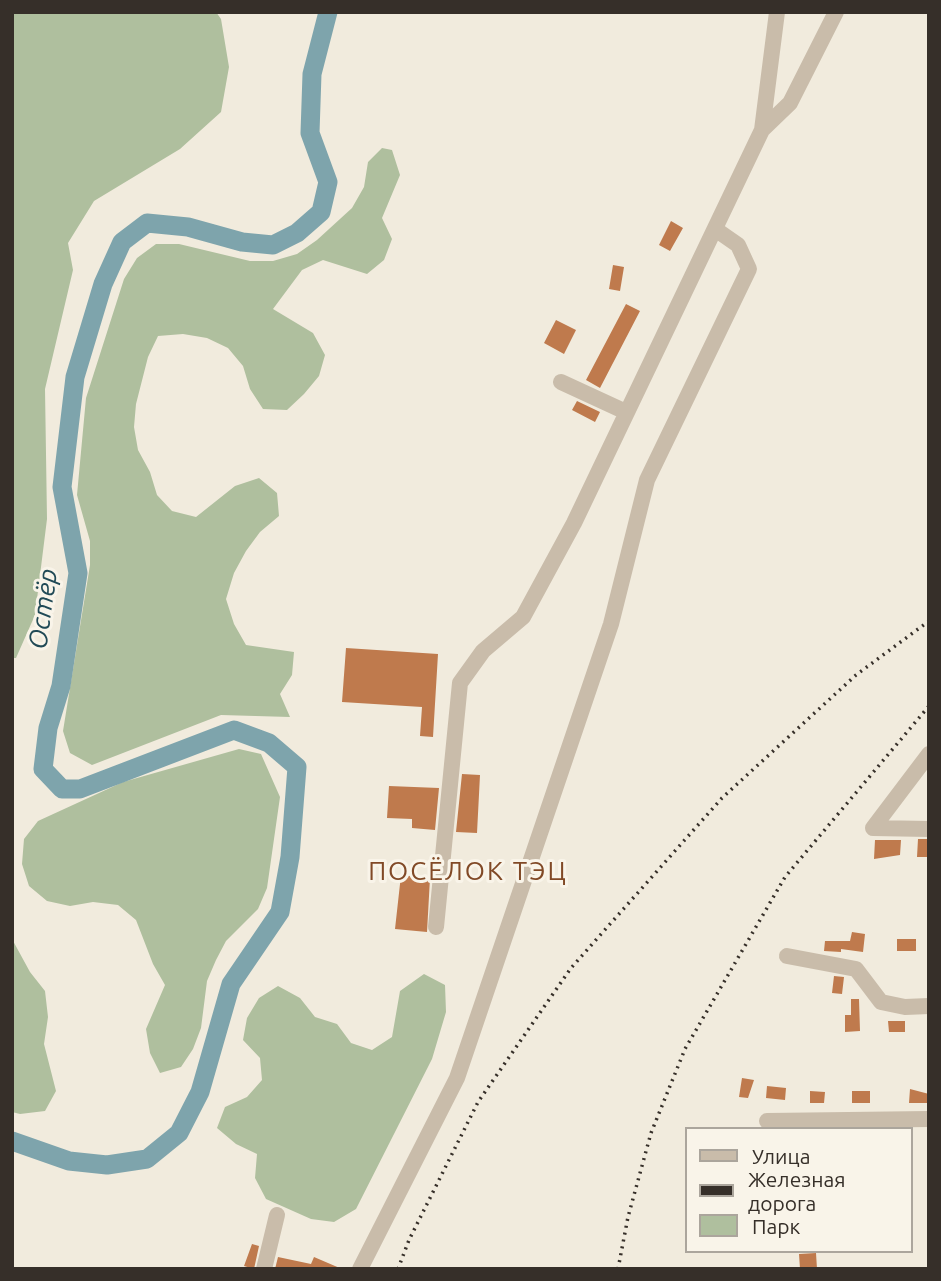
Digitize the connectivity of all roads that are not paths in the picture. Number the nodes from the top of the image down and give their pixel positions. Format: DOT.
graph roads {
  1 [pos="777,12"];
  2 [pos="836,12"];
  3 [pos="762,130"];
  4 [pos="715,229"];
  5 [pos="561,382"];
  6 [pos="626,412"];
  7 [pos="929,754"];
  8 [pos="929,828"];
  9 [pos="436,927"];
  10 [pos="787,956"];
  11 [pos="929,1006"];
  12 [pos="929,1119"];
  13 [pos="767,1121"];
  14 [pos="277,1215"];
  15 [pos="264,1269"];
  16 [pos="360,1269"];
  1 -- 3 [label="street"];
  2 -- 3 [label="street"];
  3 -- 4 [label="street"];
  4 -- 6 [label="street"];
  4 -- 16 [label="street"];
  5 -- 6 [label="street"];
  6 -- 9 [label="street"];
  7 -- 8 [label="street"];
  10 -- 11 [label="street"];
  12 -- 13 [label="street"];
  14 -- 15 [label="street"];
}
